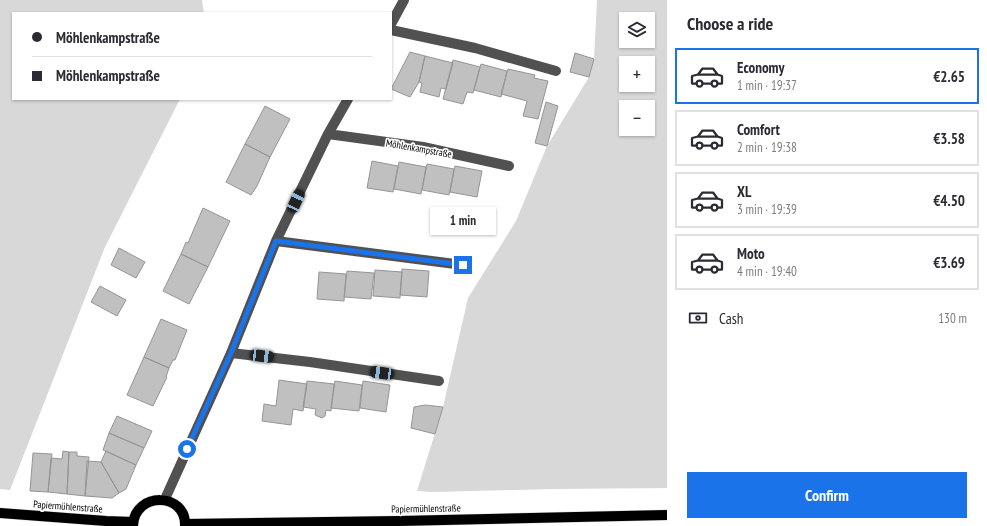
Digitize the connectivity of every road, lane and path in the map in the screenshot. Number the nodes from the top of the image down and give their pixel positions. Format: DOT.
graph roads {
  1 [pos="404,0"];
  2 [pos="392,22"];
  3 [pos="392,30"];
  4 [pos="556,71"];
  5 [pos="347,100"];
  6 [pos="328,134"];
  7 [pos="509,166"];
  8 [pos="276,241"];
  9 [pos="463,265"];
  10 [pos="231,353"];
  11 [pos="439,382"];
  12 [pos="164,499"];
  13 [pos="0,513"];
  14 [pos="667,514"];
  15 [pos="134,524"];
  16 [pos="381,524"];
  17 [pos="185,525"];
  1 -- 2 [label="street"];
  3 -- 4 [label="street"];
  5 -- 6 [label="street"];
  6 -- 7 [label="street, Möhlenkampstraße"];
  6 -- 8 [label="street"];
  8 -- 9 [label="street"];
  8 -- 10 [label="street"];
  10 -- 11 [label="street"];
  10 -- 12 [label="street"];
  12 -- 15 [label="main road"];
  12 -- 17 [label="main road"];
  13 -- 15 [label="main road, Papiermühlenstraße"];
  14 -- 16 [label="main road, Papiermühlenstraße"];
  16 -- 17 [label="main road, Papiermühlenstraße"];
}
